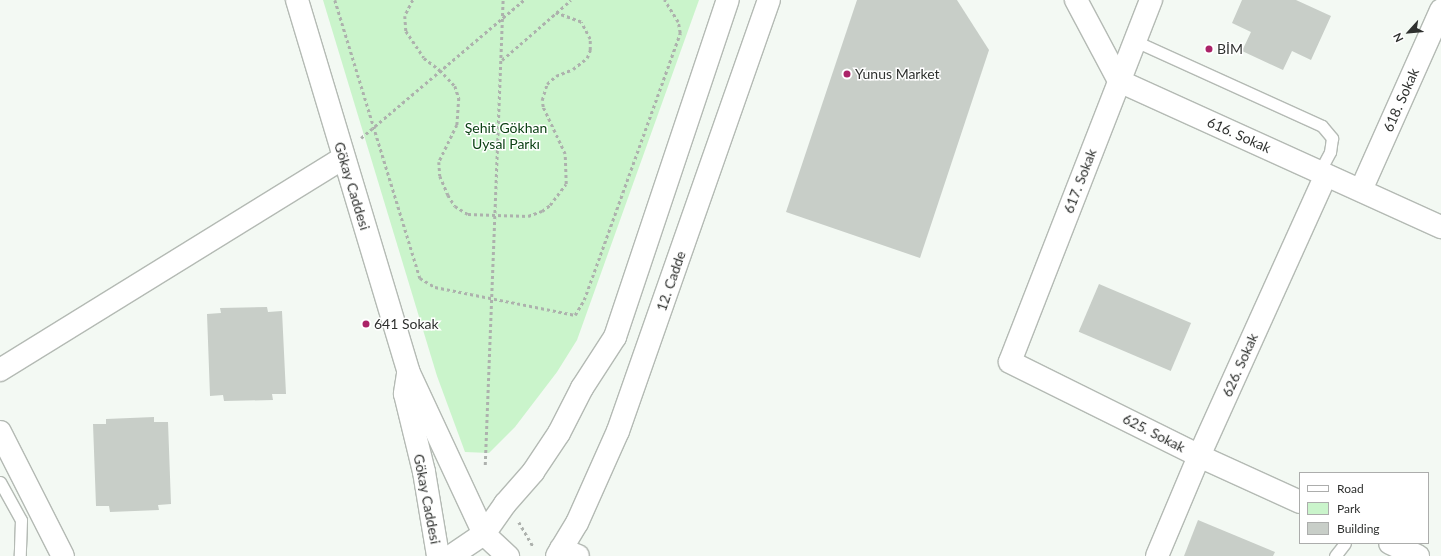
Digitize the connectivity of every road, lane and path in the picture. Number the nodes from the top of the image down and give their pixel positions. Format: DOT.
graph roads {
  1 [pos="297,0"];
  2 [pos="335,0"];
  3 [pos="413,0"];
  4 [pos="503,0"];
  5 [pos="524,0"];
  6 [pos="571,0"];
  7 [pos="664,0"];
  8 [pos="728,0"];
  9 [pos="769,0"];
  10 [pos="1076,0"];
  11 [pos="1151,0"];
  12 [pos="1441,10"];
  13 [pos="556,13"];
  14 [pos="503,18"];
  15 [pos="1135,41"];
  16 [pos="501,60"];
  17 [pos="440,70"];
  18 [pos="1119,81"];
  19 [pos="372,128"];
  20 [pos="343,158"];
  21 [pos="1323,173"];
  22 [pos="1361,190"];
  23 [pos="495,216"];
  24 [pos="1441,227"];
  25 [pos="491,298"];
  26 [pos="1010,362"];
  27 [pos="0,370"];
  28 [pos="408,371"];
  29 [pos="0,432"];
  30 [pos="1199,456"];
  31 [pos="485,465"];
  32 [pos="0,482"];
  33 [pos="1299,502"];
  34 [pos="515,515"];
  35 [pos="484,534"];
  36 [pos="1344,544"];
  37 [pos="1392,544"];
  38 [pos="533,546"];
  39 [pos="565,554"];
  40 [pos="20,556"];
  41 [pos="64,556"];
  42 [pos="438,556"];
  43 [pos="451,556"];
  44 [pos="508,556"];
  45 [pos="1157,556"];
  46 [pos="1335,556"];
  47 [pos="1418,556"];
  1 -- 20 [label="street, Gökay Caddesi"];
  2 -- 19 [label="path"];
  3 -- 17 [label="path"];
  4 -- 14 [label="path"];
  5 -- 14 [label="path"];
  6 -- 13 [label="path"];
  7 -- 25 [label="path"];
  8 -- 35 [label="street"];
  9 -- 39 [label="street, 12. Cadde"];
  10 -- 18 [label="street"];
  11 -- 15 [label="street, 617. Sokak"];
  12 -- 22 [label="street, 618. Sokak"];
  13 -- 16 [label="path"];
  13 -- 23 [label="path"];
  14 -- 16 [label="path"];
  14 -- 17 [label="path"];
  15 -- 18 [label="street, 617. Sokak"];
  15 -- 21 [label="lane"];
  16 -- 23 [label="path"];
  17 -- 19 [label="path"];
  17 -- 23 [label="path"];
  18 -- 21 [label="street, 616. Sokak"];
  18 -- 26 [label="street, 617. Sokak"];
  19 -- 20 [label="path"];
  19 -- 25 [label="path"];
  20 -- 27 [label="street"];
  20 -- 28 [label="street, Gökay Caddesi"];
  21 -- 22 [label="street, 616. Sokak"];
  21 -- 30 [label="street, 626. Sokak"];
  22 -- 24 [label="street, 616. Sokak"];
  23 -- 25 [label="path"];
  25 -- 31 [label="path"];
  26 -- 30 [label="street, 625. Sokak"];
  28 -- 35 [label="street, Gökay Caddesi"];
  28 -- 42 [label="street, Gökay Caddesi"];
  29 -- 41 [label="street"];
  30 -- 33 [label="street, 625. Sokak"];
  30 -- 45 [label="street, 626. Sokak"];
  32 -- 40 [label="lane"];
  34 -- 38 [label="path"];
  35 -- 43 [label="street"];
  35 -- 44 [label="street"];
  36 -- 46 [label="lane"];
  37 -- 47 [label="street"];
}
